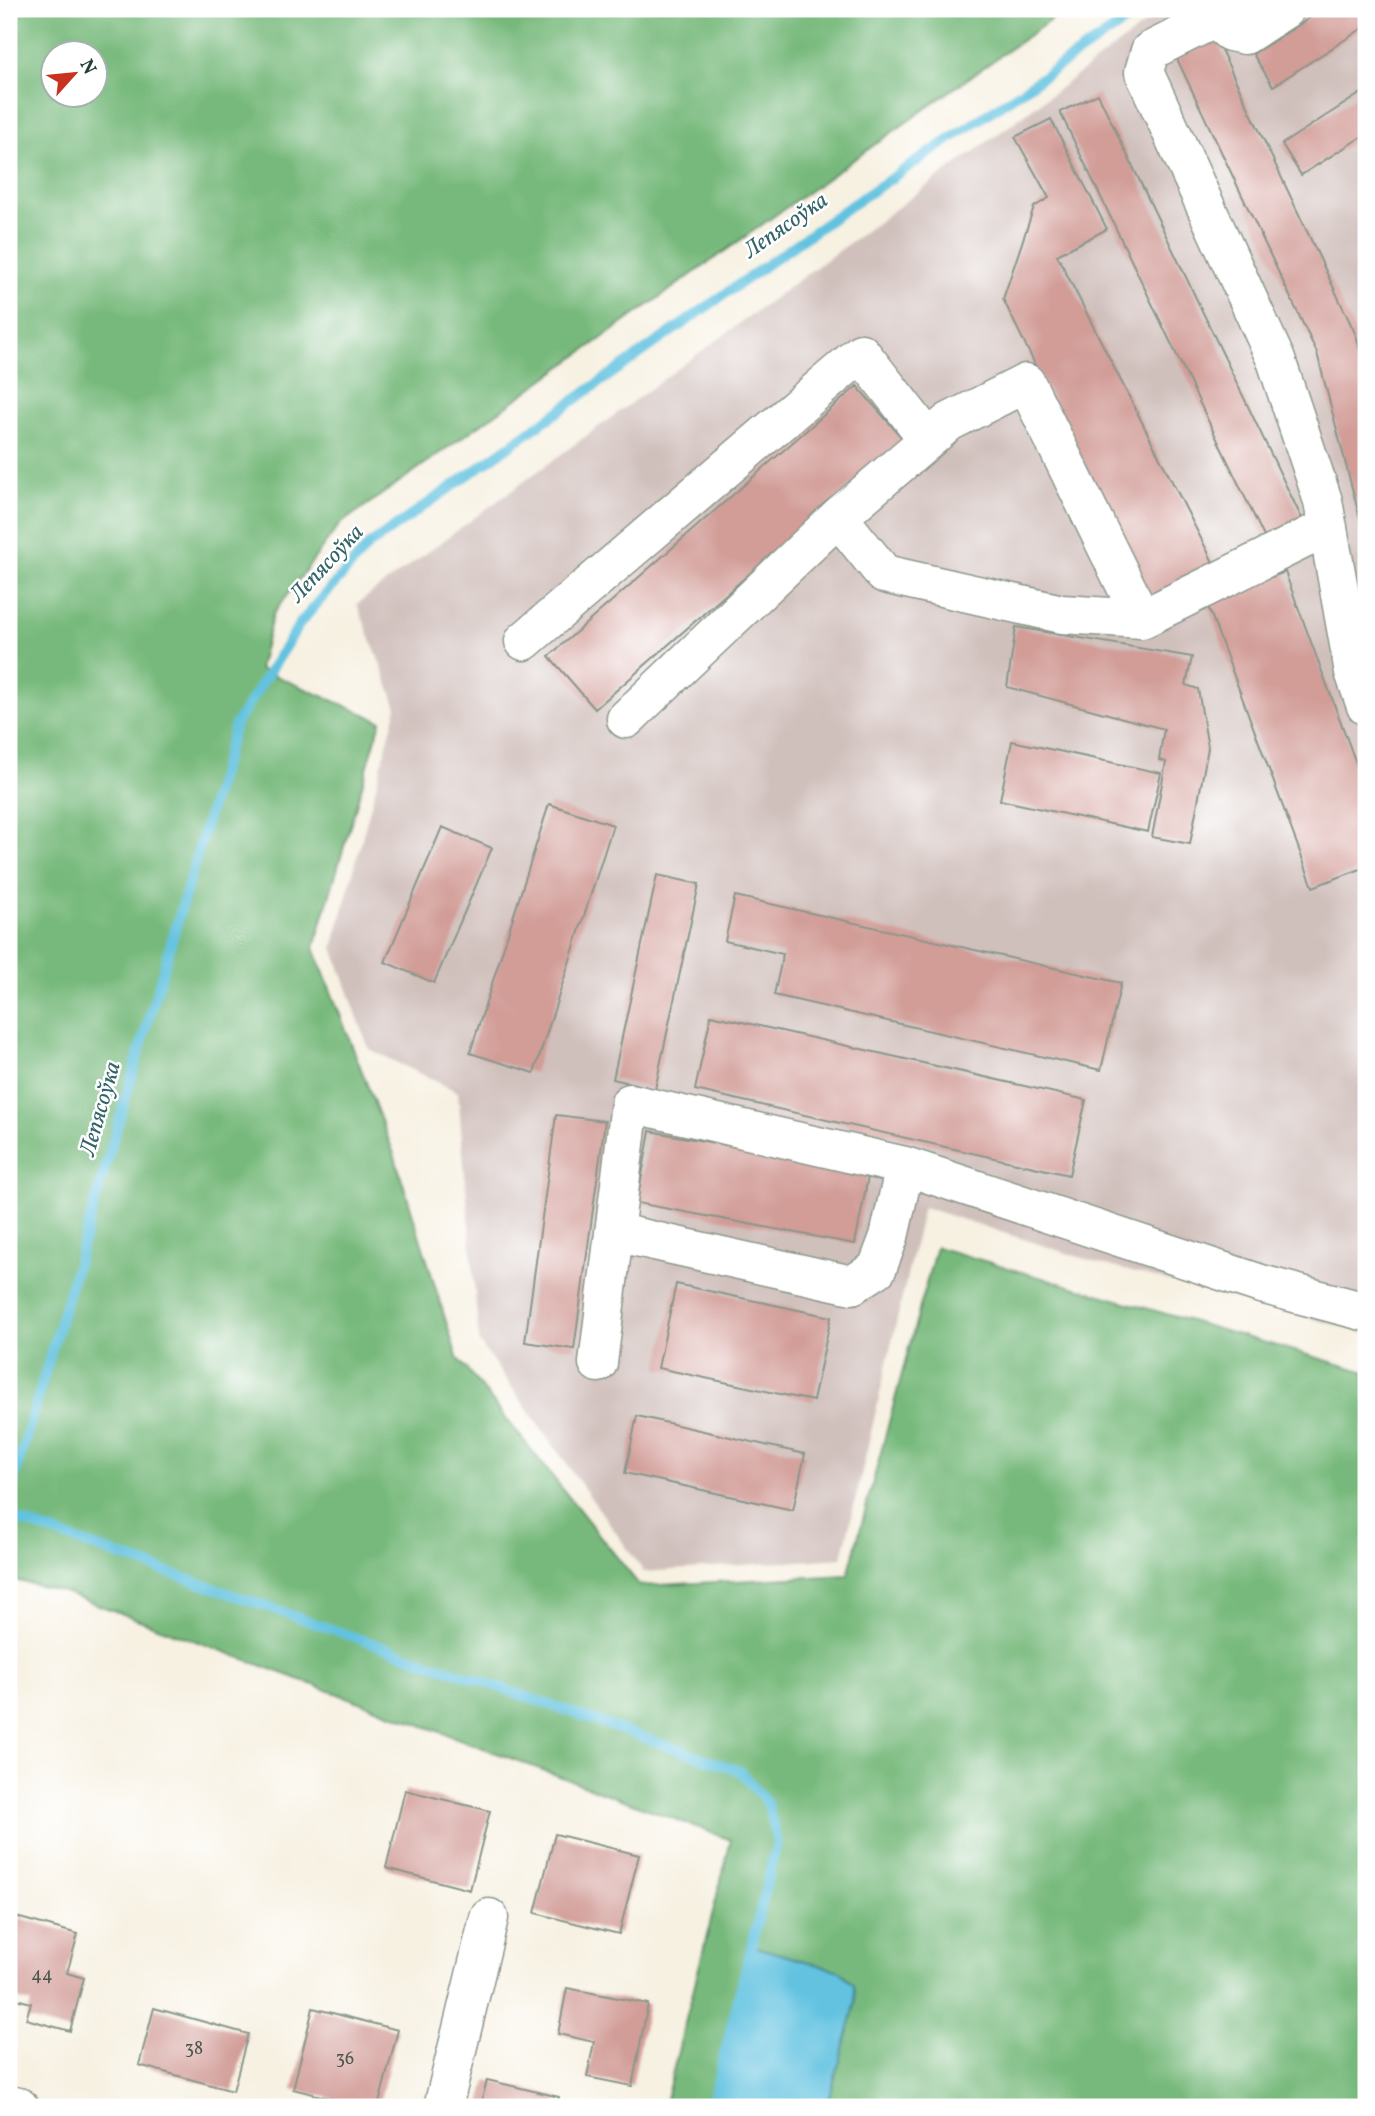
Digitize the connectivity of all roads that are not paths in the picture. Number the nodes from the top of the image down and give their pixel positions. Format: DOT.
graph roads {
  1 [pos="1285,9"];
  2 [pos="928,439"];
  3 [pos="838,517"];
  4 [pos="1328,527"];
  5 [pos="1142,619"];
  6 [pos="524,641"];
  7 [pos="1366,706"];
  8 [pos="626,719"];
  9 [pos="905,1166"];
  10 [pos="614,1231"];
  11 [pos="1366,1312"];
  12 [pos="598,1363"];
  13 [pos="489,1918"];
  14 [pos="9,2105"];
  15 [pos="19,2107"];
  16 [pos="443,2107"];
  1 -- 4 [label="street"];
  2 -- 3 [label="street"];
  2 -- 5 [label="street"];
  2 -- 6 [label="street"];
  3 -- 5 [label="street"];
  3 -- 8 [label="street"];
  4 -- 5 [label="street"];
  4 -- 7 [label="street"];
  9 -- 10 [label="street"];
  9 -- 10 [label="street"];
  9 -- 11 [label="street"];
  10 -- 12 [label="street"];
  13 -- 16 [label="street"];
  14 -- 15 [label="street"];
}
